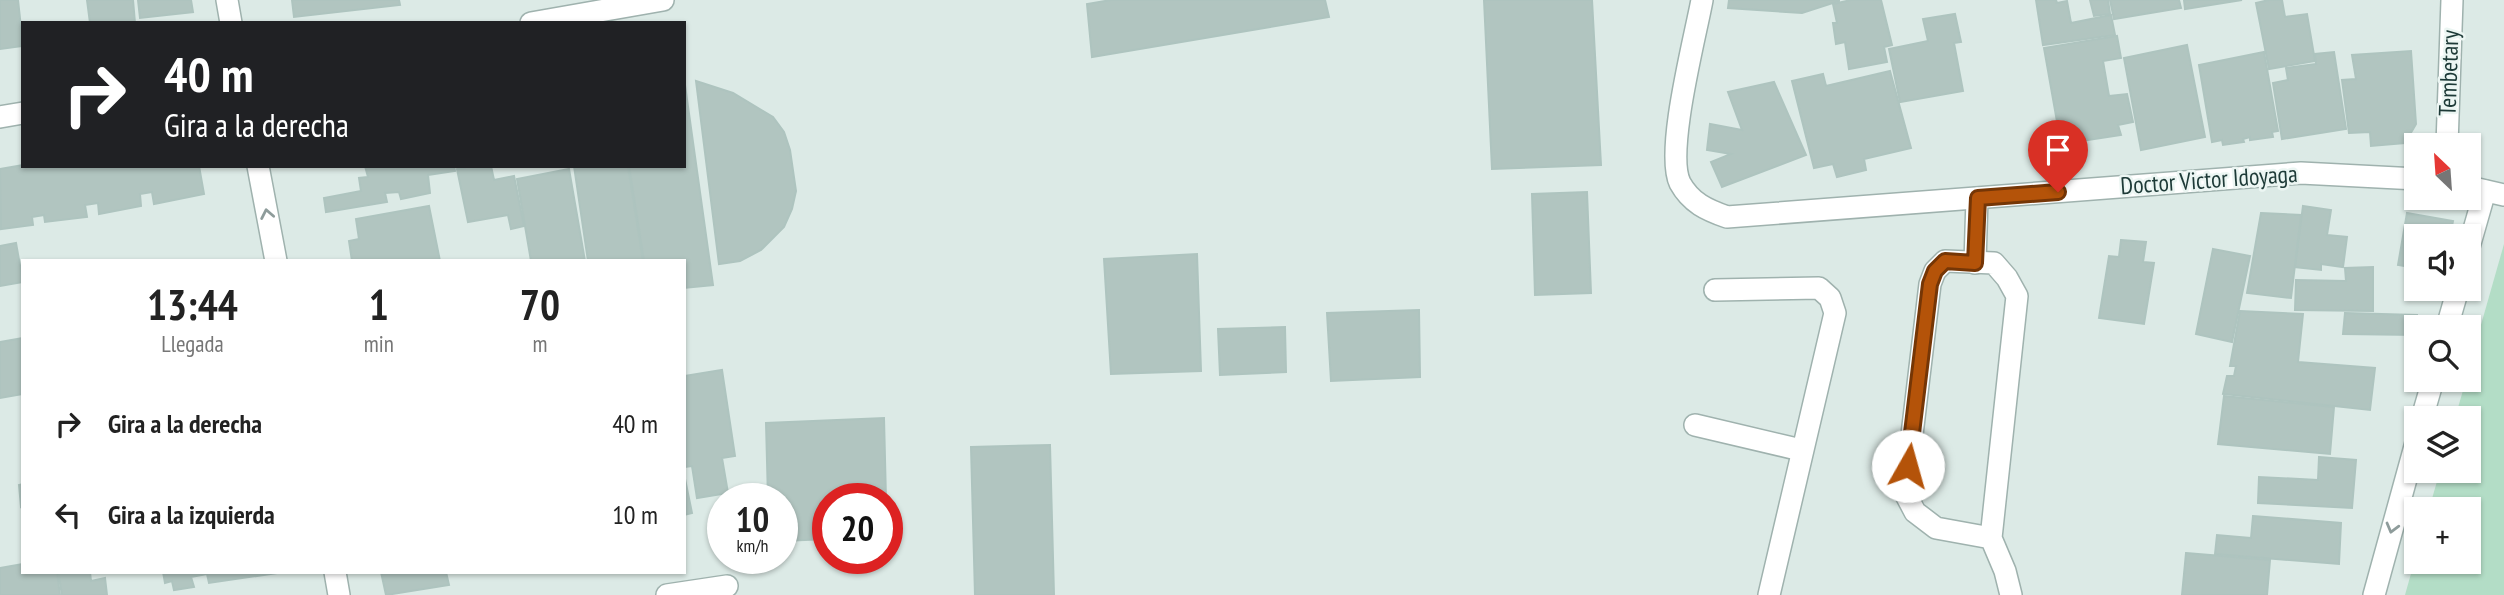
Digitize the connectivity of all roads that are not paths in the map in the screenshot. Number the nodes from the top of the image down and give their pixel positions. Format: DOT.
graph roads {
  1 [pos="228,0"];
  2 [pos="663,0"];
  3 [pos="1702,0"];
  4 [pos="2452,0"];
  5 [pos="231,21"];
  6 [pos="542,21"];
  7 [pos="21,113"];
  8 [pos="0,117"];
  9 [pos="2447,133"];
  10 [pos="257,168"];
  11 [pos="2404,178"];
  12 [pos="2486,191"];
  13 [pos="1978,198"];
  14 [pos="2476,224"];
  15 [pos="276,259"];
  16 [pos="1975,263"];
  17 [pos="1716,290"];
  18 [pos="1695,425"];
  19 [pos="1801,450"];
  20 [pos="2405,483"];
  21 [pos="1991,538"];
  22 [pos="335,574"];
  23 [pos="727,586"];
  24 [pos="340,595"];
  25 [pos="667,595"];
  26 [pos="1769,595"];
  27 [pos="2011,595"];
  28 [pos="2374,595"];
  1 -- 5 [label="street"];
  2 -- 6 [label="street"];
  3 -- 13 [label="street, Doctor Victor Idoyaga"];
  4 -- 9 [label="street, Tembetary"];
  7 -- 8 [label="street"];
  15 -- 10 [label="street, one-way"];
  11 -- 13 [label="street, Doctor Victor Idoyaga"];
  12 -- 14 [label="street"];
  13 -- 16 [label="street"];
  16 -- 21 [label="street"];
  16 -- 21 [label="street"];
  17 -- 19 [label="street"];
  18 -- 19 [label="street"];
  19 -- 26 [label="street"];
  20 -- 28 [label="street, one-way"];
  21 -- 27 [label="street"];
  22 -- 24 [label="street"];
  23 -- 25 [label="street"];
}
